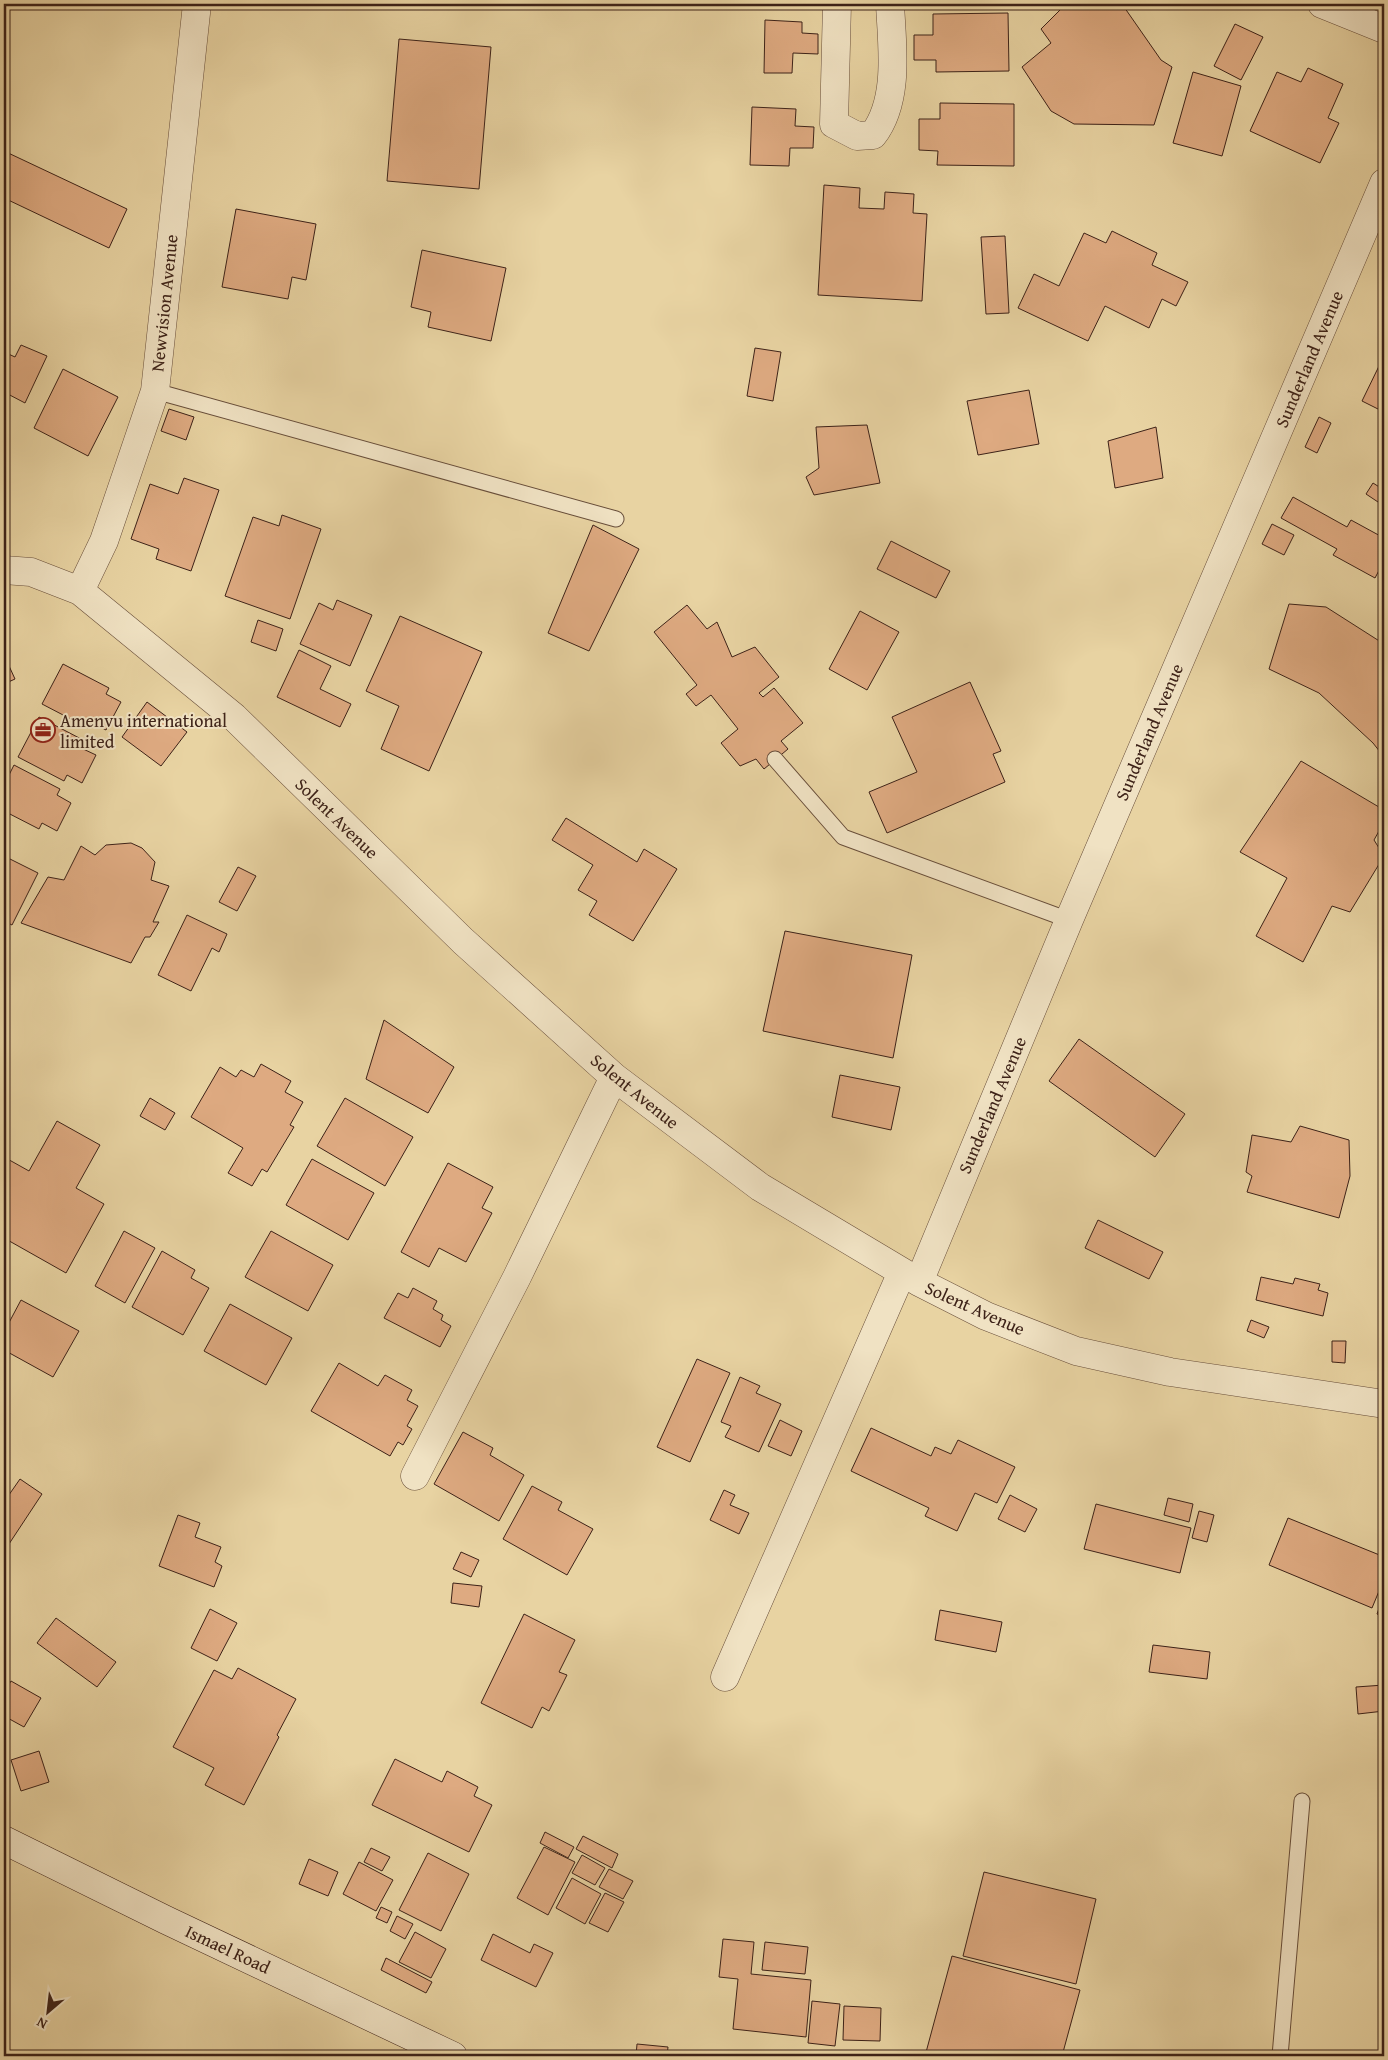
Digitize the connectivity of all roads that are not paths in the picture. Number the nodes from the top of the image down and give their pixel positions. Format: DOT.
graph roads {
  1 [pos="197,4"];
  2 [pos="837,4"];
  3 [pos="890,4"];
  4 [pos="1322,4"];
  5 [pos="1384,29"];
  6 [pos="1384,183"];
  7 [pos="155,391"];
  8 [pos="616,520"];
  9 [pos="4,570"];
  10 [pos="80,591"];
  11 [pos="775,759"];
  12 [pos="1069,920"];
  13 [pos="614,1077"];
  14 [pos="910,1277"];
  15 [pos="1384,1404"];
  16 [pos="415,1476"];
  17 [pos="725,1677"];
  18 [pos="1302,1801"];
  19 [pos="4,1840"];
  20 [pos="453,2056"];
  21 [pos="1280,2056"];
  1 -- 7 [label="street, Newvision Avenue"];
  2 -- 3 [label="street"];
  4 -- 5 [label="street"];
  6 -- 12 [label="street, Sunderland Avenue"];
  7 -- 8 [label="lane"];
  7 -- 10 [label="street, Newvision Avenue"];
  9 -- 10 [label="street, Solent Avenue"];
  10 -- 13 [label="street, Solent Avenue"];
  11 -- 12 [label="lane"];
  12 -- 14 [label="street, Sunderland Avenue"];
  13 -- 14 [label="street, Solent Avenue"];
  13 -- 16 [label="street"];
  14 -- 15 [label="street, Solent Avenue"];
  14 -- 17 [label="street, Sunderland Avenue"];
  18 -- 21 [label="lane"];
  19 -- 20 [label="street, Ismael Road"];
}
